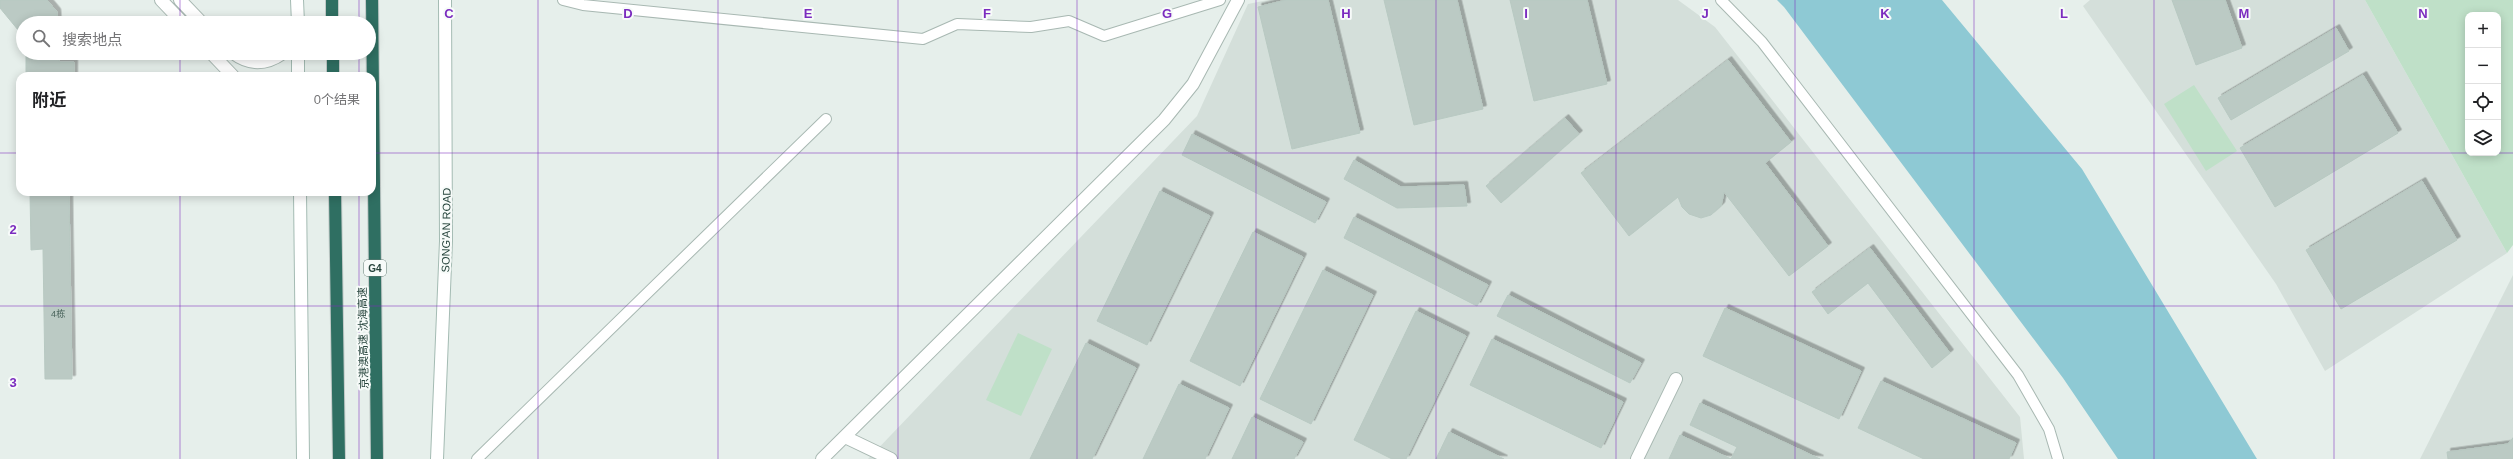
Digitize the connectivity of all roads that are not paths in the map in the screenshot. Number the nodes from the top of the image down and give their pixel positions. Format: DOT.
graph roads {
  1 [pos="161,0"];
  2 [pos="180,0"];
  3 [pos="298,0"];
  4 [pos="332,0"];
  5 [pos="372,0"];
  6 [pos="445,0"];
  7 [pos="563,0"];
  8 [pos="1220,0"];
  9 [pos="1238,0"];
  10 [pos="1721,0"];
  11 [pos="176,16"];
  12 [pos="195,16"];
  13 [pos="298,16"];
  14 [pos="332,16"];
  15 [pos="372,16"];
  16 [pos="217,60"];
  17 [pos="247,60"];
  18 [pos="272,60"];
  19 [pos="298,60"];
  20 [pos="333,60"];
  21 [pos="373,60"];
  22 [pos="228,72"];
  23 [pos="298,72"];
  24 [pos="333,72"];
  25 [pos="373,72"];
  26 [pos="826,119"];
  27 [pos="300,196"];
  28 [pos="335,196"];
  29 [pos="374,196"];
  30 [pos="1676,379"];
  31 [pos="845,437"];
  32 [pos="303,459"];
  33 [pos="339,459"];
  34 [pos="377,459"];
  35 [pos="437,459"];
  36 [pos="477,459"];
  37 [pos="822,459"];
  38 [pos="891,459"];
  39 [pos="1637,459"];
  40 [pos="2058,459"];
  1 -- 11 [label="street"];
  2 -- 12 [label="street"];
  3 -- 13 [label="street"];
  4 -- 14 [label="highway"];
  5 -- 15 [label="highway, 京港澳高速 沈海高速 / G4"];
  6 -- 35 [label="street, SONG'AN ROAD"];
  7 -- 8 [label="lane"];
  9 -- 31 [label="street"];
  10 -- 40 [label="lane"];
  16 -- 22 [label="street"];
  17 -- 18 [label="street"];
  19 -- 23 [label="street"];
  20 -- 24 [label="highway"];
  21 -- 25 [label="highway, 京港澳高速 沈海高速 / G4"];
  26 -- 36 [label="lane"];
  27 -- 32 [label="street"];
  28 -- 33 [label="highway"];
  29 -- 34 [label="highway, 京港澳高速 沈海高速 / G4"];
  30 -- 39 [label="street"];
  31 -- 37 [label="street"];
  31 -- 38 [label="street"];
}
